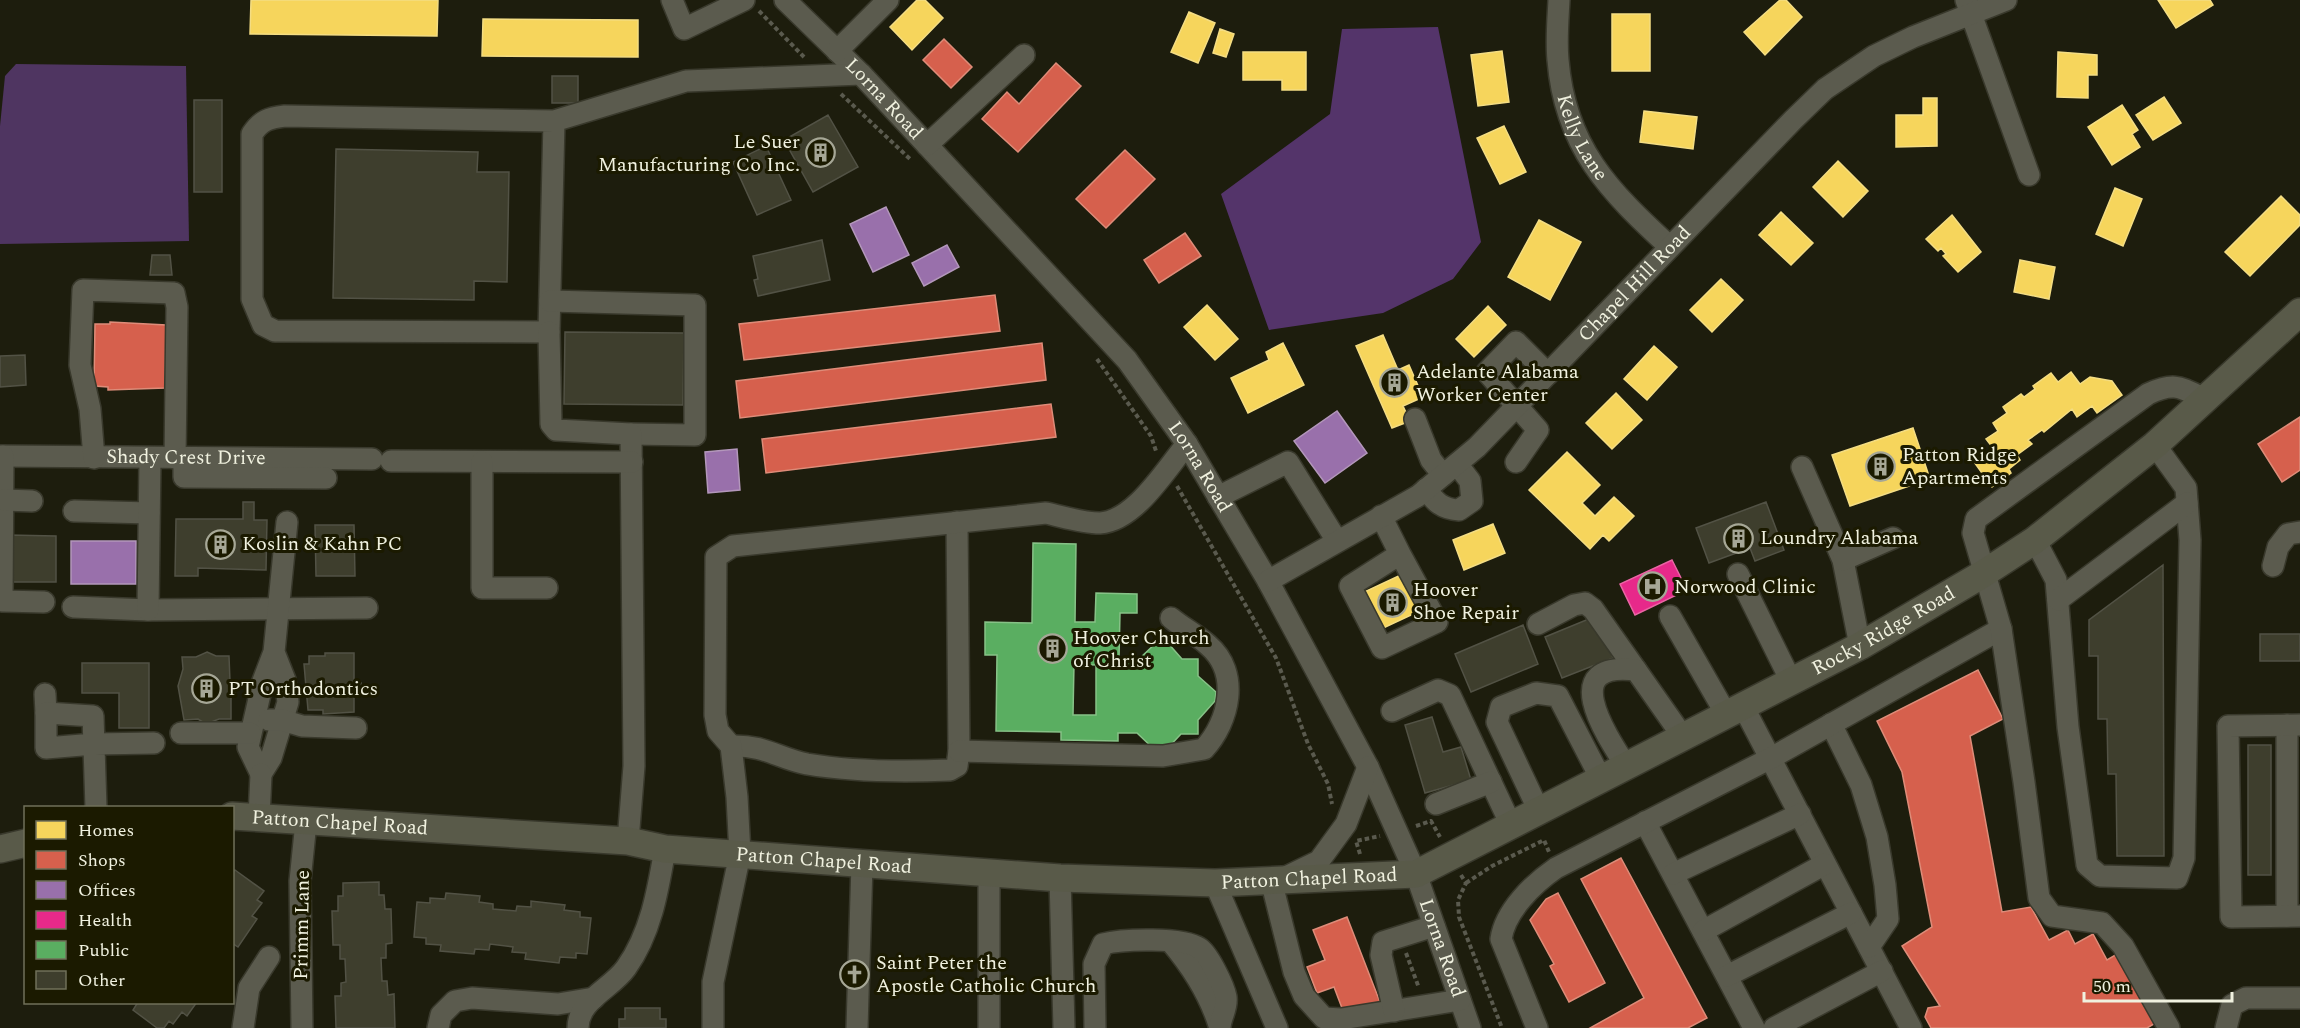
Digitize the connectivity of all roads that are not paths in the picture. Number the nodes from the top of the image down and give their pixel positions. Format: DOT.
graph roads {
  1 [pos="672,0"];
  2 [pos="888,0"];
  3 [pos="1559,0"];
  4 [pos="2006,0"];
  5 [pos="794,3"];
  6 [pos="750,4"];
  7 [pos="1969,7"];
  8 [pos="837,51"];
  9 [pos="1024,54"];
  10 [pos="861,74"];
  11 [pos="554,121"];
  12 [pos="927,145"];
  13 [pos="2029,175"];
  14 [pos="1670,247"];
  15 [pos="550,301"];
  16 [pos="2300,312"];
  17 [pos="549,332"];
  18 [pos="1548,374"];
  19 [pos="2207,400"];
  20 [pos="1517,407"];
  21 [pos="1415,419"];
  22 [pos="631,434"];
  23 [pos="1187,444"];
  24 [pos="2155,445"];
  25 [pos="2,456"];
  26 [pos="94,458"];
  27 [pos="180,458"];
  28 [pos="150,459"];
  29 [pos="482,462"];
  30 [pos="632,462"];
  31 [pos="1516,462"];
  32 [pos="1802,467"];
  33 [pos="1450,470"];
  34 [pos="326,478"];
  35 [pos="1426,489"];
  36 [pos="1218,497"];
  37 [pos="4,500"];
  38 [pos="32,501"];
  39 [pos="2187,504"];
  40 [pos="74,511"];
  41 [pos="149,513"];
  42 [pos="1381,516"];
  43 [pos="287,522"];
  44 [pos="957,522"];
  45 [pos="2300,532"];
  46 [pos="1893,538"];
  47 [pos="2035,540"];
  48 [pos="1337,541"];
  49 [pos="1400,554"];
  50 [pos="1843,560"];
  51 [pos="2273,566"];
  52 [pos="1738,574"];
  53 [pos="1983,574"];
  54 [pos="1268,581"];
  55 [pos="547,588"];
  56 [pos="2058,600"];
  57 [pos="45,602"];
  58 [pos="73,607"];
  59 [pos="367,608"];
  60 [pos="280,609"];
  61 [pos="148,610"];
  62 [pos="1670,616"];
  63 [pos="1171,618"];
  64 [pos="1538,624"];
  65 [pos="2001,629"];
  66 [pos="1860,646"];
  67 [pos="274,652"];
  68 [pos="1636,670"];
  69 [pos="1791,681"];
  70 [pos="1735,710"];
  71 [pos="1392,711"];
  72 [pos="282,720"];
  73 [pos="1831,724"];
  74 [pos="2293,725"];
  75 [pos="252,726"];
  76 [pos="356,728"];
  77 [pos="181,733"];
  78 [pos="1683,737"];
  79 [pos="154,743"];
  80 [pos="94,744"];
  81 [pos="731,746"];
  82 [pos="959,751"];
  83 [pos="1771,758"];
  84 [pos="1626,766"];
  85 [pos="1368,767"];
  86 [pos="261,774"];
  87 [pos="1601,779"];
  88 [pos="1491,782"];
  89 [pos="1436,804"];
  90 [pos="96,806"];
  91 [pos="1539,811"];
  92 [pos="1800,814"];
  93 [pos="246,816"];
  94 [pos="306,822"];
  95 [pos="1645,822"];
  96 [pos="1511,825"];
  97 [pos="628,841"];
  98 [pos="24,843"];
  99 [pos="0,849"];
  100 [pos="665,849"];
  101 [pos="740,854"];
  102 [pos="862,864"];
  103 [pos="1825,864"];
  104 [pos="989,873"];
  105 [pos="1416,874"];
  106 [pos="1673,874"];
  107 [pos="1060,878"];
  108 [pos="1275,880"];
  109 [pos="1215,883"];
  110 [pos="1851,913"];
  111 [pos="2293,916"];
  112 [pos="1434,926"];
  113 [pos="1703,931"];
  114 [pos="1869,947"];
  115 [pos="269,957"];
  116 [pos="1882,971"];
  117 [pos="1726,976"];
  118 [pos="594,998"];
  119 [pos="2300,999"];
  120 [pos="1460,1000"];
  121 [pos="1394,1011"];
  122 [pos="1220,1026"];
  123 [pos="1905,1026"];
  124 [pos="243,1028"];
  125 [pos="302,1028"];
  126 [pos="438,1028"];
  127 [pos="578,1028"];
  128 [pos="713,1028"];
  129 [pos="857,1028"];
  130 [pos="989,1028"];
  131 [pos="1064,1028"];
  132 [pos="1095,1028"];
  133 [pos="1277,1028"];
  134 [pos="1470,1028"];
  135 [pos="1537,1028"];
  136 [pos="1754,1028"];
  137 [pos="1774,1028"];
  138 [pos="2169,1028"];
  139 [pos="2226,1028"];
  1 -- 6 [label="street"];
  2 -- 8 [label="street"];
  3 -- 14 [label="street, Kelly Lane"];
  4 -- 7 [label="street, Chapel Hill Road"];
  5 -- 8 [label="street, Lorna Road"];
  7 -- 13 [label="street"];
  7 -- 14 [label="street, Chapel Hill Road"];
  8 -- 10 [label="street, Lorna Road"];
  9 -- 12 [label="street"];
  10 -- 11 [label="street"];
  10 -- 12 [label="street, Lorna Road"];
  11 -- 15 [label="street"];
  11 -- 17 [label="street"];
  12 -- 23 [label="street, Lorna Road"];
  14 -- 18 [label="street, Chapel Hill Road"];
  15 -- 17 [label="street"];
  15 -- 22 [label="street"];
  16 -- 19 [label="main road, Rocky Ridge Road"];
  17 -- 22 [label="street"];
  18 -- 20 [label="street, Chapel Hill Road"];
  18 -- 20 [label="street"];
  19 -- 24 [label="main road, Rocky Ridge Road"];
  19 -- 53 [label="street"];
  20 -- 31 [label="street"];
  20 -- 33 [label="street, Chapel Hill Road"];
  21 -- 33 [label="street"];
  22 -- 30 [label="street"];
  23 -- 36 [label="street, Lorna Road"];
  23 -- 44 [label="street"];
  24 -- 39 [label="street"];
  24 -- 47 [label="main road, Rocky Ridge Road"];
  25 -- 26 [label="street, Shady Crest Drive"];
  25 -- 37 [label="street"];
  26 -- 27 [label="street"];
  26 -- 28 [label="street, Shady Crest Drive"];
  27 -- 28 [label="street, Shady Crest Drive"];
  27 -- 29 [label="street, Shady Crest Drive"];
  27 -- 34 [label="street"];
  28 -- 41 [label="street"];
  29 -- 30 [label="street, Shady Crest Drive"];
  29 -- 55 [label="street"];
  30 -- 97 [label="street"];
  32 -- 50 [label="street"];
  33 -- 35 [label="street, Chapel Hill Road"];
  33 -- 35 [label="street"];
  35 -- 42 [label="street, Chapel Hill Road"];
  36 -- 48 [label="street"];
  36 -- 54 [label="street, Lorna Road"];
  37 -- 38 [label="street"];
  37 -- 57 [label="street"];
  39 -- 56 [label="street"];
  39 -- 56 [label="street"];
  40 -- 41 [label="street"];
  41 -- 61 [label="street"];
  42 -- 48 [label="street, Chapel Hill Road"];
  42 -- 49 [label="street"];
  43 -- 60 [label="street"];
  44 -- 81 [label="street"];
  44 -- 82 [label="street"];
  45 -- 51 [label="street"];
  46 -- 50 [label="street"];
  47 -- 53 [label="main road, Rocky Ridge Road"];
  47 -- 56 [label="street"];
  48 -- 54 [label="street, Chapel Hill Road"];
  49 -- 49 [label="street"];
  50 -- 66 [label="street"];
  52 -- 69 [label="street"];
  53 -- 65 [label="street"];
  53 -- 66 [label="main road, Rocky Ridge Road"];
  54 -- 85 [label="street, Lorna Road"];
  58 -- 61 [label="street"];
  59 -- 60 [label="street"];
  60 -- 61 [label="street"];
  60 -- 67 [label="street"];
  62 -- 70 [label="street"];
  63 -- 82 [label="street"];
  64 -- 68 [label="street"];
  65 -- 73 [label="street"];
  65 -- 138 [label="street"];
  66 -- 69 [label="main road, Rocky Ridge Road"];
  67 -- 72 [label="street"];
  67 -- 75 [label="street"];
  68 -- 78 [label="street"];
  68 -- 84 [label="street"];
  69 -- 70 [label="main road, Rocky Ridge Road"];
  70 -- 78 [label="main road, Rocky Ridge Road"];
  70 -- 83 [label="street"];
  71 -- 88 [label="street"];
  72 -- 75 [label="street"];
  72 -- 76 [label="street"];
  72 -- 86 [label="street"];
  73 -- 83 [label="street"];
  73 -- 114 [label="street"];
  74 -- 111 [label="street"];
  74 -- 111 [label="street"];
  75 -- 77 [label="street"];
  75 -- 86 [label="street"];
  78 -- 84 [label="main road, Rocky Ridge Road"];
  79 -- 80 [label="street"];
  80 -- 80 [label="street"];
  80 -- 90 [label="street"];
  81 -- 82 [label="street"];
  81 -- 101 [label="street"];
  83 -- 92 [label="street"];
  83 -- 95 [label="street"];
  84 -- 87 [label="main road, Rocky Ridge Road"];
  85 -- 105 [label="street, Lorna Road"];
  85 -- 108 [label="street"];
  86 -- 93 [label="street"];
  87 -- 91 [label="main road, Rocky Ridge Road"];
  87 -- 91 [label="street"];
  88 -- 89 [label="street"];
  88 -- 96 [label="street"];
  91 -- 96 [label="main road, Rocky Ridge Road"];
  92 -- 103 [label="street"];
  92 -- 106 [label="street"];
  93 -- 94 [label="main road, Patton Chapel Road"];
  94 -- 97 [label="main road, Patton Chapel Road"];
  94 -- 125 [label="street, Primm Lane"];
  95 -- 106 [label="street"];
  95 -- 135 [label="street"];
  96 -- 105 [label="main road, Rocky Ridge Road"];
  97 -- 100 [label="main road, Patton Chapel Road"];
  98 -- 99 [label="main road"];
  100 -- 101 [label="main road, Patton Chapel Road"];
  100 -- 118 [label="street"];
  101 -- 102 [label="main road, Patton Chapel Road"];
  101 -- 128 [label="street"];
  102 -- 104 [label="main road, Patton Chapel Road"];
  102 -- 129 [label="street"];
  103 -- 110 [label="street"];
  103 -- 113 [label="street"];
  104 -- 107 [label="main road, Patton Chapel Road"];
  104 -- 130 [label="street"];
  105 -- 108 [label="main road, Patton Chapel Road"];
  105 -- 112 [label="street, Lorna Road"];
  106 -- 113 [label="street"];
  107 -- 109 [label="main road, Patton Chapel Road"];
  107 -- 131 [label="street"];
  108 -- 109 [label="main road, Patton Chapel Road"];
  108 -- 121 [label="street"];
  109 -- 133 [label="street"];
  110 -- 114 [label="street"];
  110 -- 117 [label="street"];
  112 -- 120 [label="street, Lorna Road"];
  112 -- 121 [label="street"];
  113 -- 117 [label="street"];
  114 -- 116 [label="street"];
  115 -- 124 [label="street"];
  116 -- 123 [label="street"];
  116 -- 137 [label="street"];
  117 -- 136 [label="street"];
  118 -- 126 [label="street"];
  118 -- 127 [label="street"];
  119 -- 139 [label="street"];
  120 -- 121 [label="street"];
  120 -- 134 [label="street, Lorna Road"];
  122 -- 132 [label="street"];
}
